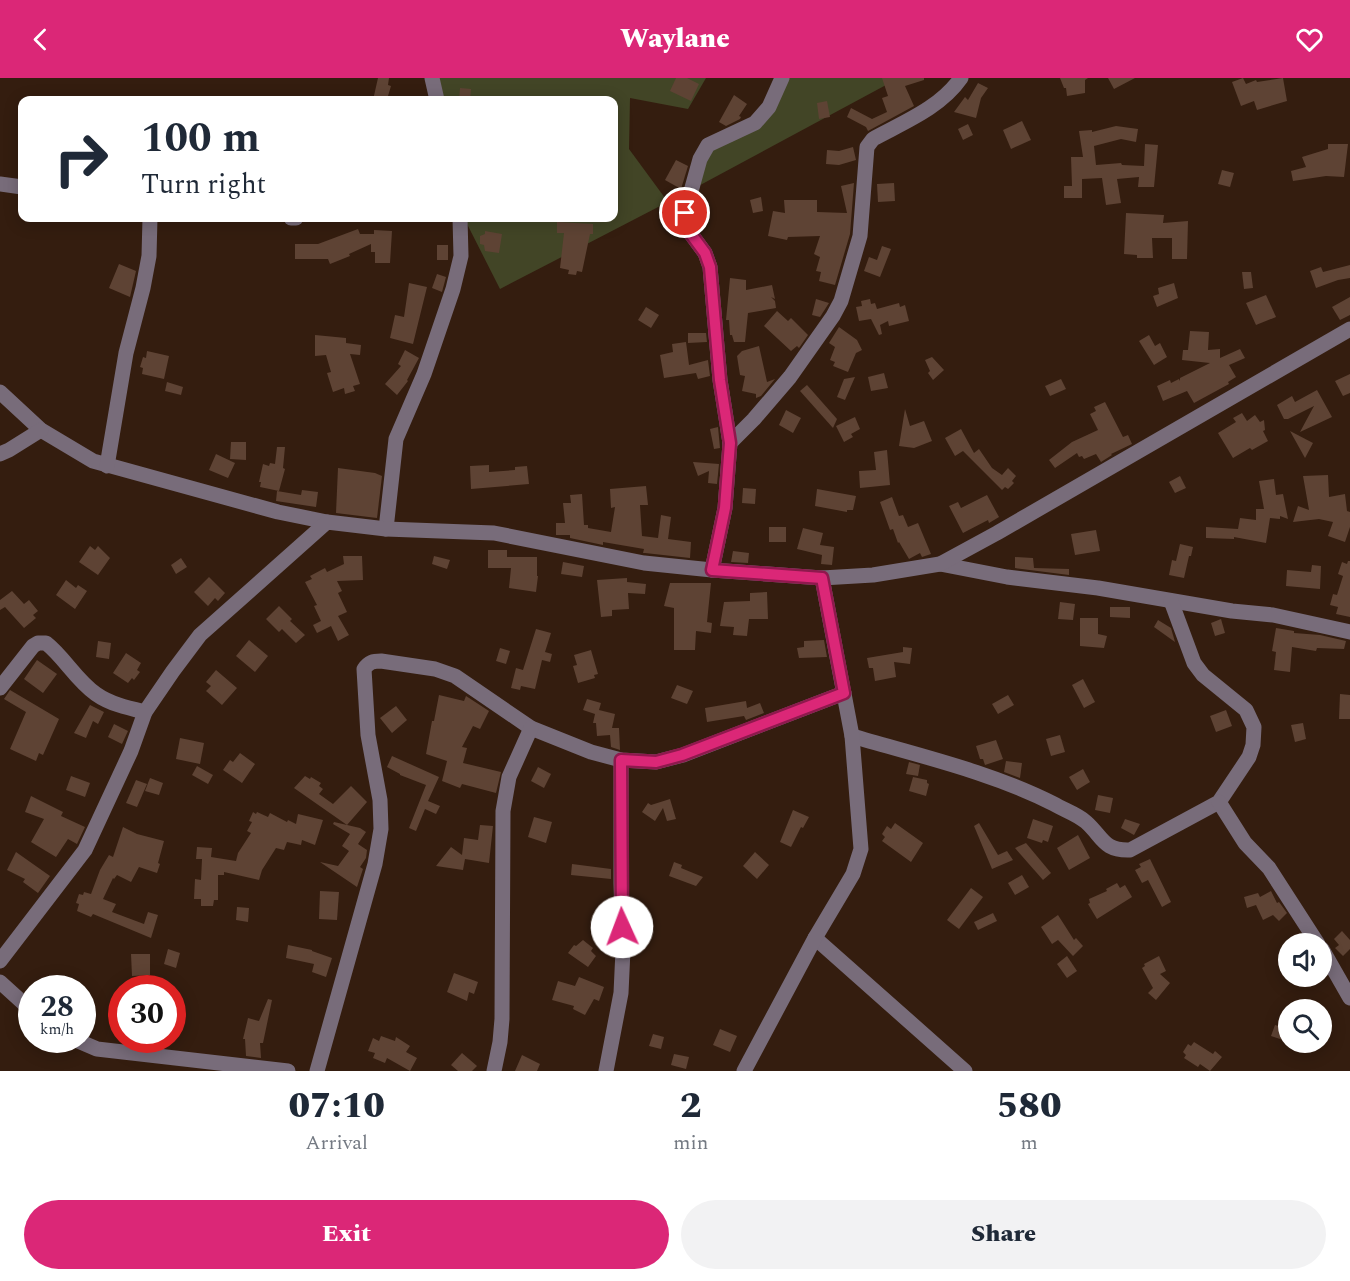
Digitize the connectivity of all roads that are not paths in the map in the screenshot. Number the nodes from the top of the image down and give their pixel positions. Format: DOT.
graph roads {
  1 [pos="432,78"];
  2 [pos="782,78"];
  3 [pos="961,78"];
  4 [pos="436,96"];
  5 [pos="0,184"];
  6 [pos="18,186"];
  7 [pos="150,222"];
  8 [pos="460,222"];
  9 [pos="1350,329"];
  10 [pos="0,392"];
  11 [pos="41,430"];
  12 [pos="730,443"];
  13 [pos="0,454"];
  14 [pos="107,466"];
  15 [pos="327,522"];
  16 [pos="386,529"];
  17 [pos="940,564"];
  18 [pos="712,570"];
  19 [pos="822,578"];
  20 [pos="1171,601"];
  21 [pos="1350,632"];
  22 [pos="0,688"];
  23 [pos="844,693"];
  24 [pos="145,712"];
  25 [pos="531,728"];
  26 [pos="852,736"];
  27 [pos="621,760"];
  28 [pos="1219,801"];
  29 [pos="1311,933"];
  30 [pos="815,938"];
  31 [pos="0,960"];
  32 [pos="1332,966"];
  33 [pos="0,982"];
  34 [pos="18,998"];
  35 [pos="1350,998"];
  36 [pos="96,1048"];
  37 [pos="288,1071"];
  38 [pos="317,1071"];
  39 [pos="494,1071"];
  40 [pos="606,1071"];
  41 [pos="744,1071"];
  42 [pos="965,1071"];
  1 -- 4 [label="street"];
  2 -- 12 [label="street"];
  3 -- 12 [label="street"];
  5 -- 6 [label="street"];
  7 -- 14 [label="street"];
  8 -- 16 [label="street"];
  9 -- 17 [label="street"];
  10 -- 11 [label="street"];
  11 -- 13 [label="street"];
  11 -- 14 [label="street"];
  12 -- 18 [label="street"];
  14 -- 15 [label="street"];
  15 -- 16 [label="street"];
  15 -- 24 [label="street"];
  16 -- 18 [label="street"];
  17 -- 19 [label="street"];
  17 -- 20 [label="street"];
  18 -- 19 [label="street"];
  19 -- 23 [label="street"];
  20 -- 21 [label="street"];
  20 -- 28 [label="street"];
  22 -- 24 [label="street"];
  23 -- 26 [label="street"];
  23 -- 27 [label="street"];
  24 -- 31 [label="street"];
  25 -- 27 [label="street"];
  25 -- 38 [label="street"];
  25 -- 39 [label="street"];
  26 -- 28 [label="street"];
  26 -- 30 [label="street"];
  27 -- 40 [label="street"];
  28 -- 29 [label="street"];
  30 -- 41 [label="street"];
  30 -- 42 [label="street"];
  32 -- 35 [label="street"];
  33 -- 34 [label="street"];
  36 -- 37 [label="street"];
}
